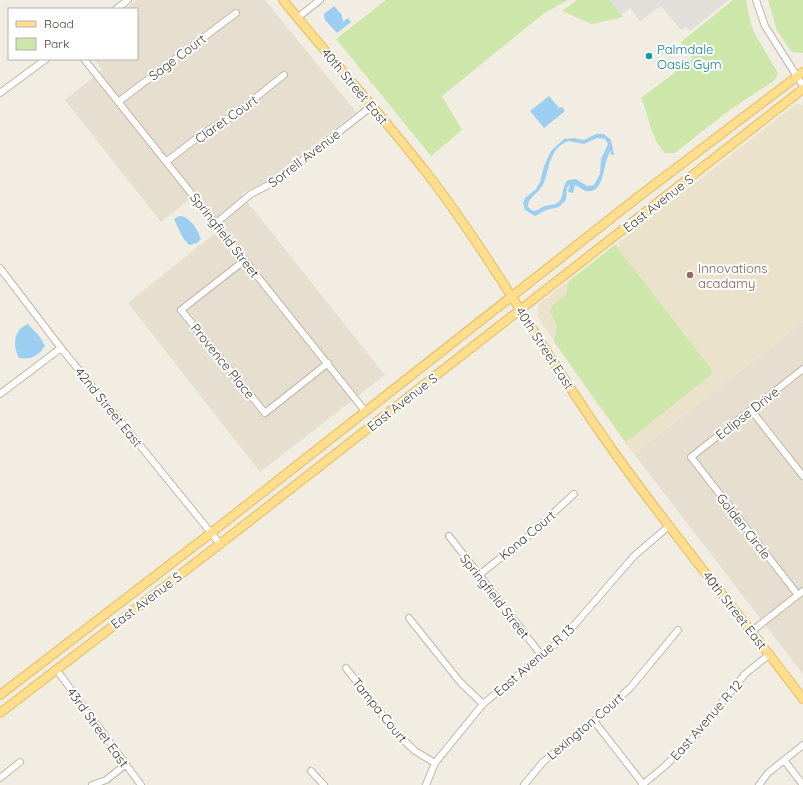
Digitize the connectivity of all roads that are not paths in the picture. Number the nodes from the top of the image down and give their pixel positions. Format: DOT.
graph roads {
  1 [pos="128,0"];
  2 [pos="283,0"];
  3 [pos="320,0"];
  4 [pos="756,0"];
  5 [pos="117,8"];
  6 [pos="236,12"];
  7 [pos="298,18"];
  8 [pos="45,60"];
  9 [pos="85,60"];
  10 [pos="800,74"];
  11 [pos="284,75"];
  12 [pos="803,86"];
  13 [pos="803,89"];
  14 [pos="0,94"];
  15 [pos="118,102"];
  16 [pos="372,106"];
  17 [pos="167,161"];
  18 [pos="216,222"];
  19 [pos="245,260"];
  20 [pos="0,268"];
  21 [pos="511,296"];
  22 [pos="520,309"];
  23 [pos="61,348"];
  24 [pos="328,363"];
  25 [pos="803,369"];
  26 [pos="0,394"];
  27 [pos="751,410"];
  28 [pos="366,411"];
  29 [pos="690,457"];
  30 [pos="803,476"];
  31 [pos="574,494"];
  32 [pos="669,526"];
  33 [pos="211,533"];
  34 [pos="449,536"];
  35 [pos="220,544"];
  36 [pos="478,575"];
  37 [pos="800,593"];
  38 [pos="409,618"];
  39 [pos="678,630"];
  40 [pos="752,631"];
  41 [pos="770,654"];
  42 [pos="542,656"];
  43 [pos="346,668"];
  44 [pos="56,669"];
  45 [pos="0,695"];
  46 [pos="803,699"];
  47 [pos="483,704"];
  48 [pos="0,713"];
  49 [pos="594,722"];
  50 [pos="803,744"];
  51 [pos="784,760"];
  52 [pos="20,762"];
  53 [pos="436,763"];
  54 [pos="125,765"];
  55 [pos="311,771"];
  56 [pos="0,778"];
  57 [pos="92,785"];
  58 [pos="141,785"];
  59 [pos="324,785"];
  60 [pos="426,785"];
  61 [pos="524,785"];
  62 [pos="643,785"];
  63 [pos="759,785"];
  64 [pos="803,785"];
  1 -- 5 [label="street"];
  2 -- 7 [label="main road, 40th Street East"];
  3 -- 7 [label="street"];
  4 -- 10 [label="street"];
  6 -- 15 [label="street, Sage Court"];
  7 -- 16 [label="main road, 40th Street East"];
  8 -- 14 [label="street"];
  9 -- 15 [label="street, Springfield Street"];
  10 -- 12 [label="street"];
  10 -- 21 [label="main road, East Avenue S"];
  11 -- 17 [label="street, Claret Court"];
  13 -- 22 [label="main road, East Avenue S"];
  15 -- 17 [label="street, Springfield Street"];
  16 -- 18 [label="street, Sorrell Avenue"];
  16 -- 21 [label="main road, 40th Street East"];
  17 -- 18 [label="street, Springfield Street"];
  18 -- 19 [label="street, Springfield Street"];
  19 -- 24 [label="street, Springfield Street"];
  19 -- 24 [label="street, Provence Place"];
  20 -- 23 [label="street, 42nd Street East"];
  21 -- 22 [label="main road, 40th Street East"];
  21 -- 28 [label="main road, East Avenue S"];
  22 -- 32 [label="main road, 40th Street East"];
  22 -- 35 [label="main road, East Avenue S"];
  23 -- 26 [label="street"];
  23 -- 33 [label="street, 42nd Street East"];
  24 -- 28 [label="street, Springfield Street"];
  25 -- 27 [label="street, Eclipse Drive"];
  27 -- 29 [label="street, Eclipse Drive"];
  27 -- 30 [label="street"];
  28 -- 33 [label="main road, East Avenue S"];
  29 -- 37 [label="street, Golden Circle"];
  31 -- 36 [label="street, Kona Court"];
  32 -- 40 [label="main road, 40th Street East"];
  32 -- 42 [label="street, East Avenue R 13"];
  33 -- 35 [label="street, 42nd Street East"];
  33 -- 45 [label="main road, East Avenue S"];
  34 -- 36 [label="street, Springfield Street"];
  35 -- 44 [label="main road, East Avenue S"];
  36 -- 42 [label="street, Springfield Street"];
  37 -- 40 [label="street"];
  38 -- 47 [label="street"];
  39 -- 49 [label="street, Lexington Court"];
  40 -- 41 [label="main road, 40th Street East"];
  41 -- 46 [label="main road, 40th Street East"];
  41 -- 62 [label="street, East Avenue R 12"];
  42 -- 47 [label="street, East Avenue R 13"];
  43 -- 53 [label="street, Tampa Court"];
  44 -- 48 [label="main road, East Avenue S"];
  44 -- 54 [label="street, 43rd Street East"];
  47 -- 53 [label="street, East Avenue R 13"];
  49 -- 61 [label="street, Lexington Court"];
  49 -- 62 [label="street"];
  50 -- 51 [label="street"];
  51 -- 63 [label="street"];
  51 -- 64 [label="street"];
  52 -- 56 [label="street"];
  53 -- 60 [label="street, East Avenue R 13"];
  54 -- 57 [label="street"];
  54 -- 58 [label="street, 43rd Street East"];
  55 -- 59 [label="street"];
}
